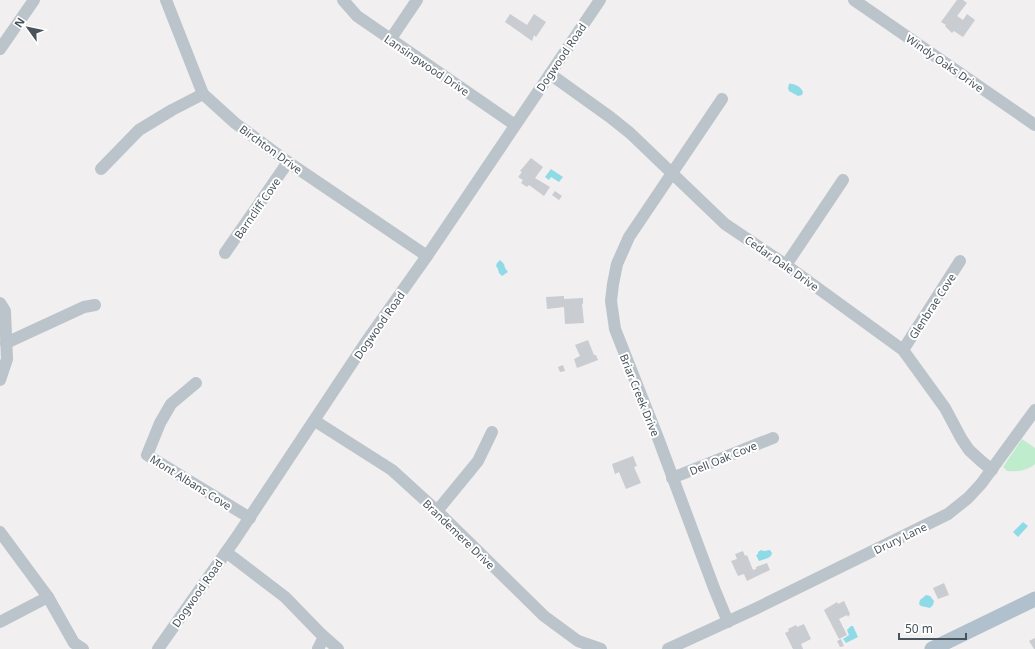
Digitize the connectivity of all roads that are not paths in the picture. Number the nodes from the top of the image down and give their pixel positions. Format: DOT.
graph roads {
  1 [pos="34,0"];
  2 [pos="166,0"];
  3 [pos="343,0"];
  4 [pos="417,0"];
  5 [pos="600,0"];
  6 [pos="854,0"];
  7 [pos="390,40"];
  8 [pos="0,49"];
  9 [pos="550,74"];
  10 [pos="203,94"];
  11 [pos="722,99"];
  12 [pos="515,125"];
  13 [pos="1035,125"];
  14 [pos="288,162"];
  15 [pos="101,169"];
  16 [pos="672,173"];
  17 [pos="843,180"];
  18 [pos="225,254"];
  19 [pos="427,256"];
  20 [pos="960,262"];
  21 [pos="786,265"];
  22 [pos="0,303"];
  23 [pos="95,305"];
  24 [pos="6,343"];
  25 [pos="903,350"];
  26 [pos="0,380"];
  27 [pos="196,383"];
  28 [pos="1035,410"];
  29 [pos="315,421"];
  30 [pos="492,432"];
  31 [pos="773,438"];
  32 [pos="992,470"];
  33 [pos="672,478"];
  34 [pos="437,511"];
  35 [pos="250,518"];
  36 [pos="0,532"];
  37 [pos="226,552"];
  38 [pos="48,597"];
  39 [pos="1035,599"];
  40 [pos="0,622"];
  41 [pos="728,622"];
  42 [pos="324,637"];
  43 [pos="83,649"];
  44 [pos="158,649"];
  45 [pos="318,649"];
  46 [pos="338,649"];
  47 [pos="601,649"];
  48 [pos="668,649"];
  49 [pos="932,649"];
  1 -- 8 [label="street"];
  2 -- 10 [label="street, Birchton Drive"];
  3 -- 7 [label="street, Lansingwood Drive"];
  4 -- 7 [label="street"];
  5 -- 9 [label="street, Dogwood Road"];
  6 -- 13 [label="street, Windy Oaks Drive"];
  7 -- 12 [label="street, Lansingwood Drive"];
  9 -- 12 [label="street, Dogwood Road"];
  9 -- 16 [label="street, Cedar Dale Drive"];
  10 -- 14 [label="street, Birchton Drive"];
  10 -- 15 [label="street"];
  11 -- 16 [label="street, Briar Creek Drive"];
  12 -- 19 [label="street, Dogwood Road"];
  14 -- 18 [label="street, Barncliff Cove"];
  14 -- 19 [label="street, Birchton Drive"];
  16 -- 21 [label="street, Cedar Dale Drive"];
  16 -- 33 [label="street, Briar Creek Drive"];
  17 -- 21 [label="street"];
  19 -- 29 [label="street, Dogwood Road"];
  20 -- 25 [label="street, Glenbrae Cove"];
  21 -- 25 [label="street, Cedar Dale Drive"];
  22 -- 24 [label="street"];
  23 -- 24 [label="street"];
  24 -- 26 [label="street"];
  25 -- 32 [label="street, Cedar Dale Drive"];
  27 -- 35 [label="street, Mont Albans Cove"];
  28 -- 32 [label="street, Drury Lane"];
  29 -- 34 [label="street, Brandemere Drive"];
  29 -- 35 [label="street, Dogwood Road"];
  30 -- 34 [label="street"];
  31 -- 33 [label="street, Dell Oak Cove"];
  32 -- 41 [label="street, Drury Lane"];
  33 -- 41 [label="street, Briar Creek Drive"];
  34 -- 47 [label="street, Brandemere Drive"];
  35 -- 37 [label="street, Dogwood Road"];
  36 -- 38 [label="street"];
  37 -- 42 [label="street"];
  37 -- 44 [label="street, Dogwood Road"];
  38 -- 40 [label="street"];
  38 -- 43 [label="street"];
  39 -- 49 [label="main road"];
  41 -- 48 [label="street"];
  42 -- 45 [label="street"];
  42 -- 46 [label="street"];
}
